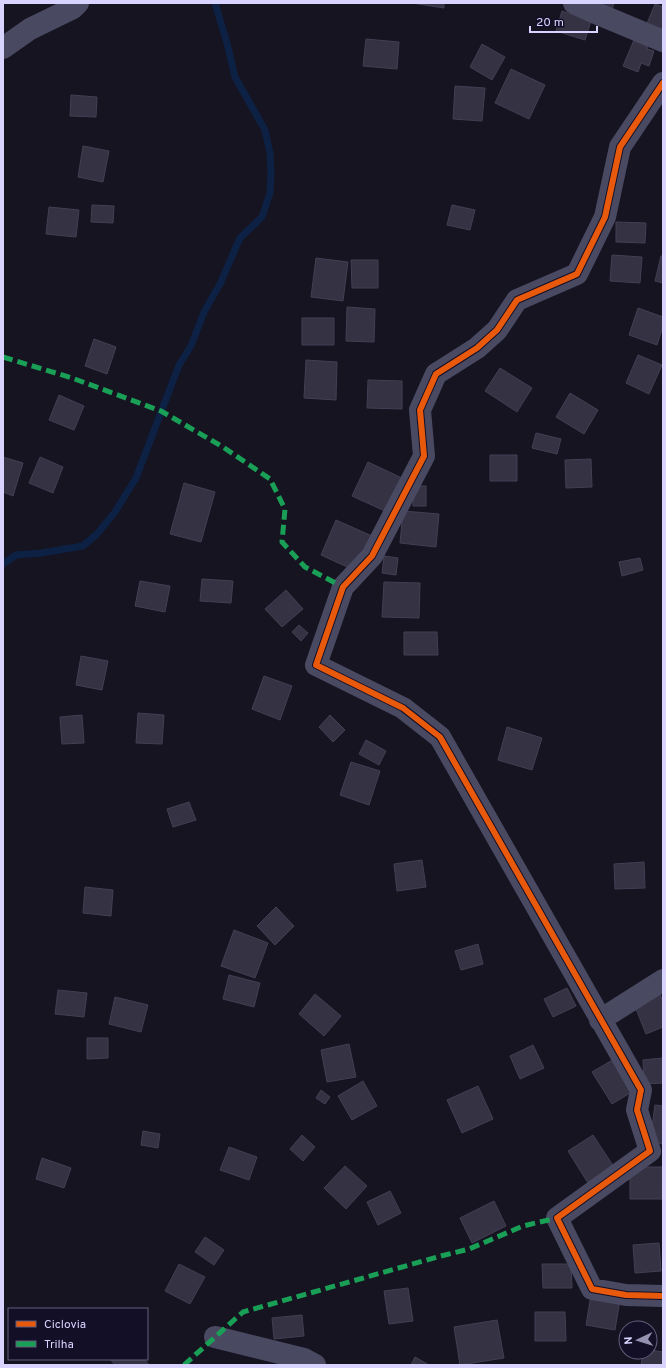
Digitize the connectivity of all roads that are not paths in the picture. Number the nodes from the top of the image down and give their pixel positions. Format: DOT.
graph roads {
  1 [pos="78,3"];
  2 [pos="574,3"];
  3 [pos="663,41"];
  4 [pos="3,48"];
  5 [pos="663,83"];
  6 [pos="663,980"];
  7 [pos="600,1020"];
  8 [pos="663,1296"];
  9 [pos="215,1336"];
  10 [pos="315,1365"];
  1 -- 4 [label="street"];
  2 -- 3 [label="street"];
  5 -- 7 [label="street"];
  6 -- 7 [label="street"];
  7 -- 8 [label="street"];
  9 -- 10 [label="street"];
}
